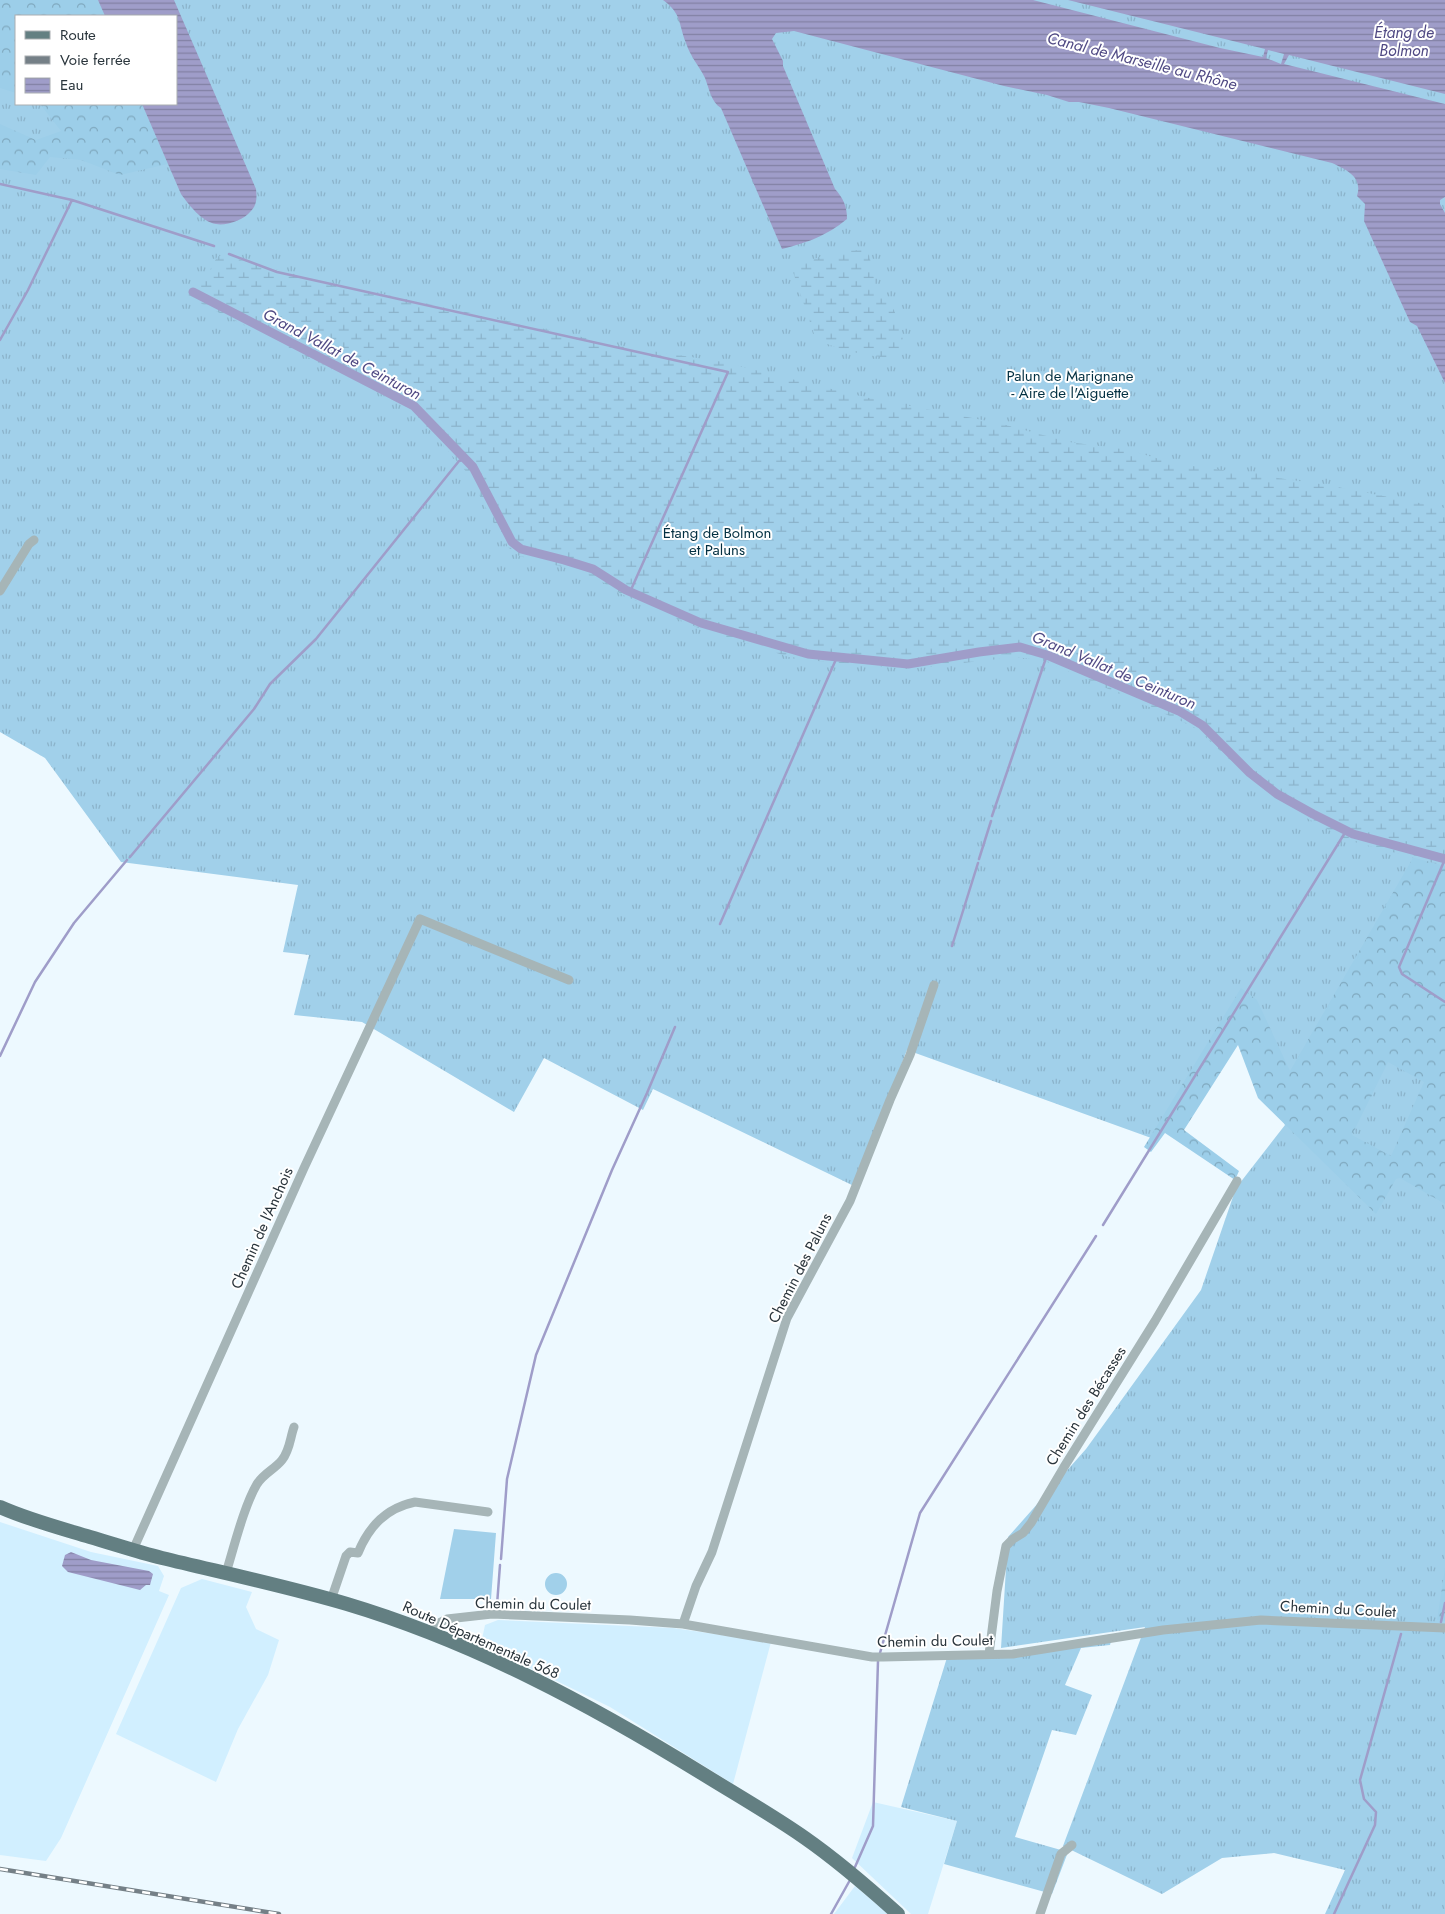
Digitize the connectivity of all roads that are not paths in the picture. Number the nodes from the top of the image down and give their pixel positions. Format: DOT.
graph roads {
  1 [pos="34,540"];
  2 [pos="0,591"];
  3 [pos="569,980"];
  4 [pos="934,985"];
  5 [pos="1237,1180"];
  6 [pos="294,1427"];
  7 [pos="0,1507"];
  8 [pos="488,1512"];
  9 [pos="133,1550"];
  10 [pos="226,1573"];
  11 [pos="331,1600"];
  12 [pos="683,1624"];
  13 [pos="1445,1628"];
  14 [pos="430,1632"];
  15 [pos="989,1654"];
  16 [pos="1072,1845"];
  17 [pos="898,1914"];
  18 [pos="1040,1914"];
  1 -- 2 [label="street"];
  3 -- 9 [label="street, Chemin de l'Anchois"];
  4 -- 12 [label="street, Chemin des Paluns"];
  5 -- 15 [label="street, Chemin des Bécasses"];
  6 -- 10 [label="street"];
  7 -- 9 [label="main road, Route Départementale 568"];
  8 -- 11 [label="street"];
  9 -- 10 [label="main road, Route Départementale 568"];
  10 -- 11 [label="main road, Route Départementale 568"];
  11 -- 14 [label="main road, Route Départementale 568"];
  12 -- 14 [label="street, Chemin du Coulet"];
  12 -- 15 [label="street, Chemin du Coulet"];
  13 -- 15 [label="street, Chemin du Coulet"];
  14 -- 17 [label="main road, Route Départementale 568"];
  16 -- 18 [label="street"];
}
